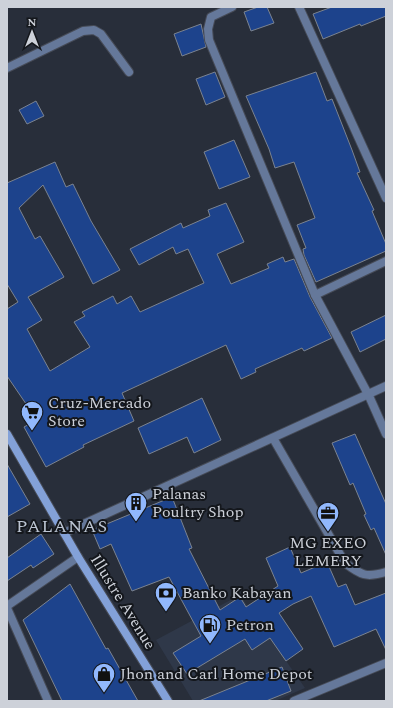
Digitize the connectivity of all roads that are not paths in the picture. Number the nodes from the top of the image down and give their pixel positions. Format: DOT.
graph roads {
  1 [pos="232,7"];
  2 [pos="299,7"];
  3 [pos="7,68"];
  4 [pos="129,72"];
  5 [pos="386,198"];
  6 [pos="386,261"];
  7 [pos="315,295"];
  8 [pos="386,386"];
  9 [pos="369,396"];
  10 [pos="7,434"];
  11 [pos="386,434"];
  12 [pos="273,438"];
  13 [pos="64,533"];
  14 [pos="78,557"];
  15 [pos="386,572"];
  16 [pos="7,607"];
  17 [pos="386,663"];
  18 [pos="48,701"];
  19 [pos="168,701"];
  20 [pos="294,701"];
  1 -- 7 [label="street"];
  2 -- 5 [label="street"];
  3 -- 4 [label="street"];
  6 -- 7 [label="street"];
  7 -- 9 [label="street"];
  8 -- 9 [label="street"];
  9 -- 11 [label="street"];
  9 -- 12 [label="street"];
  10 -- 13 [label="main road, Illustre Avenue"];
  12 -- 13 [label="street"];
  12 -- 15 [label="street"];
  13 -- 14 [label="main road, Illustre Avenue"];
  14 -- 16 [label="street"];
  14 -- 19 [label="main road, Illustre Avenue"];
  16 -- 18 [label="street"];
  17 -- 20 [label="street"];
}
